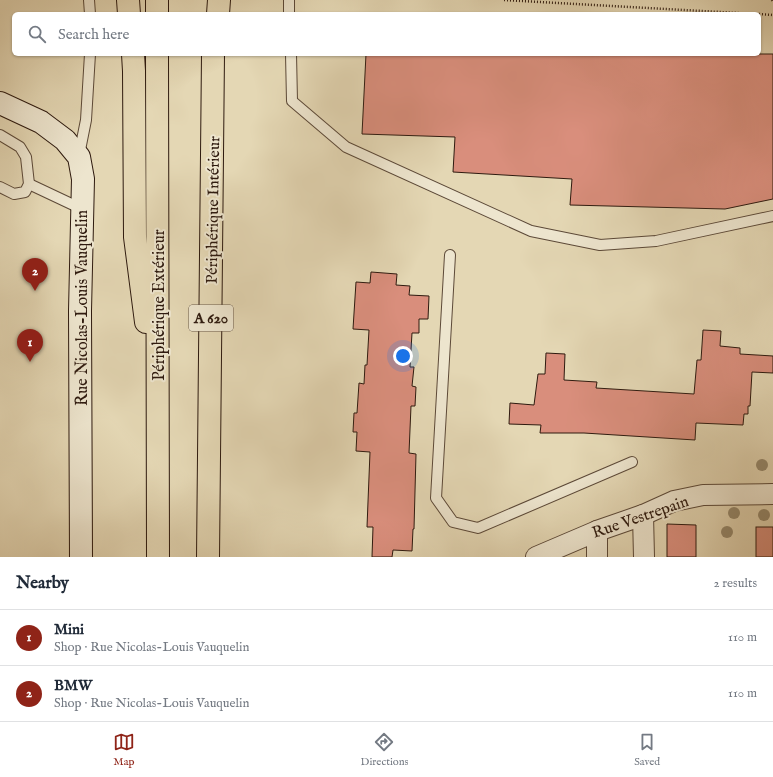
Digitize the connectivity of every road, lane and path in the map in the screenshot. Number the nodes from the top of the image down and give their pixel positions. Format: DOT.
graph roads {
  1 [pos="89,0"];
  2 [pos="128,0"];
  3 [pos="157,0"];
  4 [pos="212,0"];
  5 [pos="219,0"];
  6 [pos="289,0"];
  7 [pos="504,0"];
  8 [pos="90,12"];
  9 [pos="130,12"];
  10 [pos="157,12"];
  11 [pos="212,12"];
  12 [pos="218,12"];
  13 [pos="290,12"];
  14 [pos="722,12"];
  15 [pos="761,14"];
  16 [pos="773,15"];
  17 [pos="90,56"];
  18 [pos="133,56"];
  19 [pos="157,56"];
  20 [pos="214,56"];
  21 [pos="290,56"];
  22 [pos="0,104"];
  23 [pos="0,135"];
  24 [pos="79,158"];
  25 [pos="29,184"];
  26 [pos="0,187"];
  27 [pos="82,209"];
  28 [pos="773,216"];
  29 [pos="450,256"];
  30 [pos="158,405"];
  31 [pos="632,462"];
  32 [pos="773,494"];
  33 [pos="644,515"];
  34 [pos="597,531"];
  35 [pos="81,557"];
  36 [pos="158,557"];
  37 [pos="208,557"];
  38 [pos="536,557"];
  39 [pos="597,557"];
  40 [pos="644,557"];
  1 -- 8 [label="lane"];
  2 -- 9 [label="highway"];
  3 -- 10 [label="highway"];
  4 -- 11 [label="highway"];
  5 -- 12 [label="highway"];
  6 -- 13 [label="lane"];
  7 -- 14 [label="path"];
  15 -- 16 [label="path"];
  17 -- 24 [label="lane"];
  18 -- 30 [label="highway"];
  19 -- 30 [label="highway, Périphérique Extérieur"];
  20 -- 37 [label="highway, Périphérique Intérieur / A 620"];
  21 -- 28 [label="lane"];
  22 -- 24 [label="street, Rue Nicolas-Louis Vauquelin"];
  23 -- 25 [label="lane"];
  24 -- 27 [label="street, Rue Nicolas-Louis Vauquelin"];
  25 -- 26 [label="lane"];
  25 -- 27 [label="lane"];
  27 -- 35 [label="street, Rue Nicolas-Louis Vauquelin"];
  29 -- 31 [label="lane"];
  30 -- 36 [label="highway, Périphérique Extérieur"];
  32 -- 33 [label="street, Rue Vestrepain"];
  33 -- 34 [label="street, Rue Vestrepain"];
  33 -- 40 [label="street"];
  34 -- 38 [label="street, Rue Vestrepain"];
  34 -- 39 [label="street"];
}
